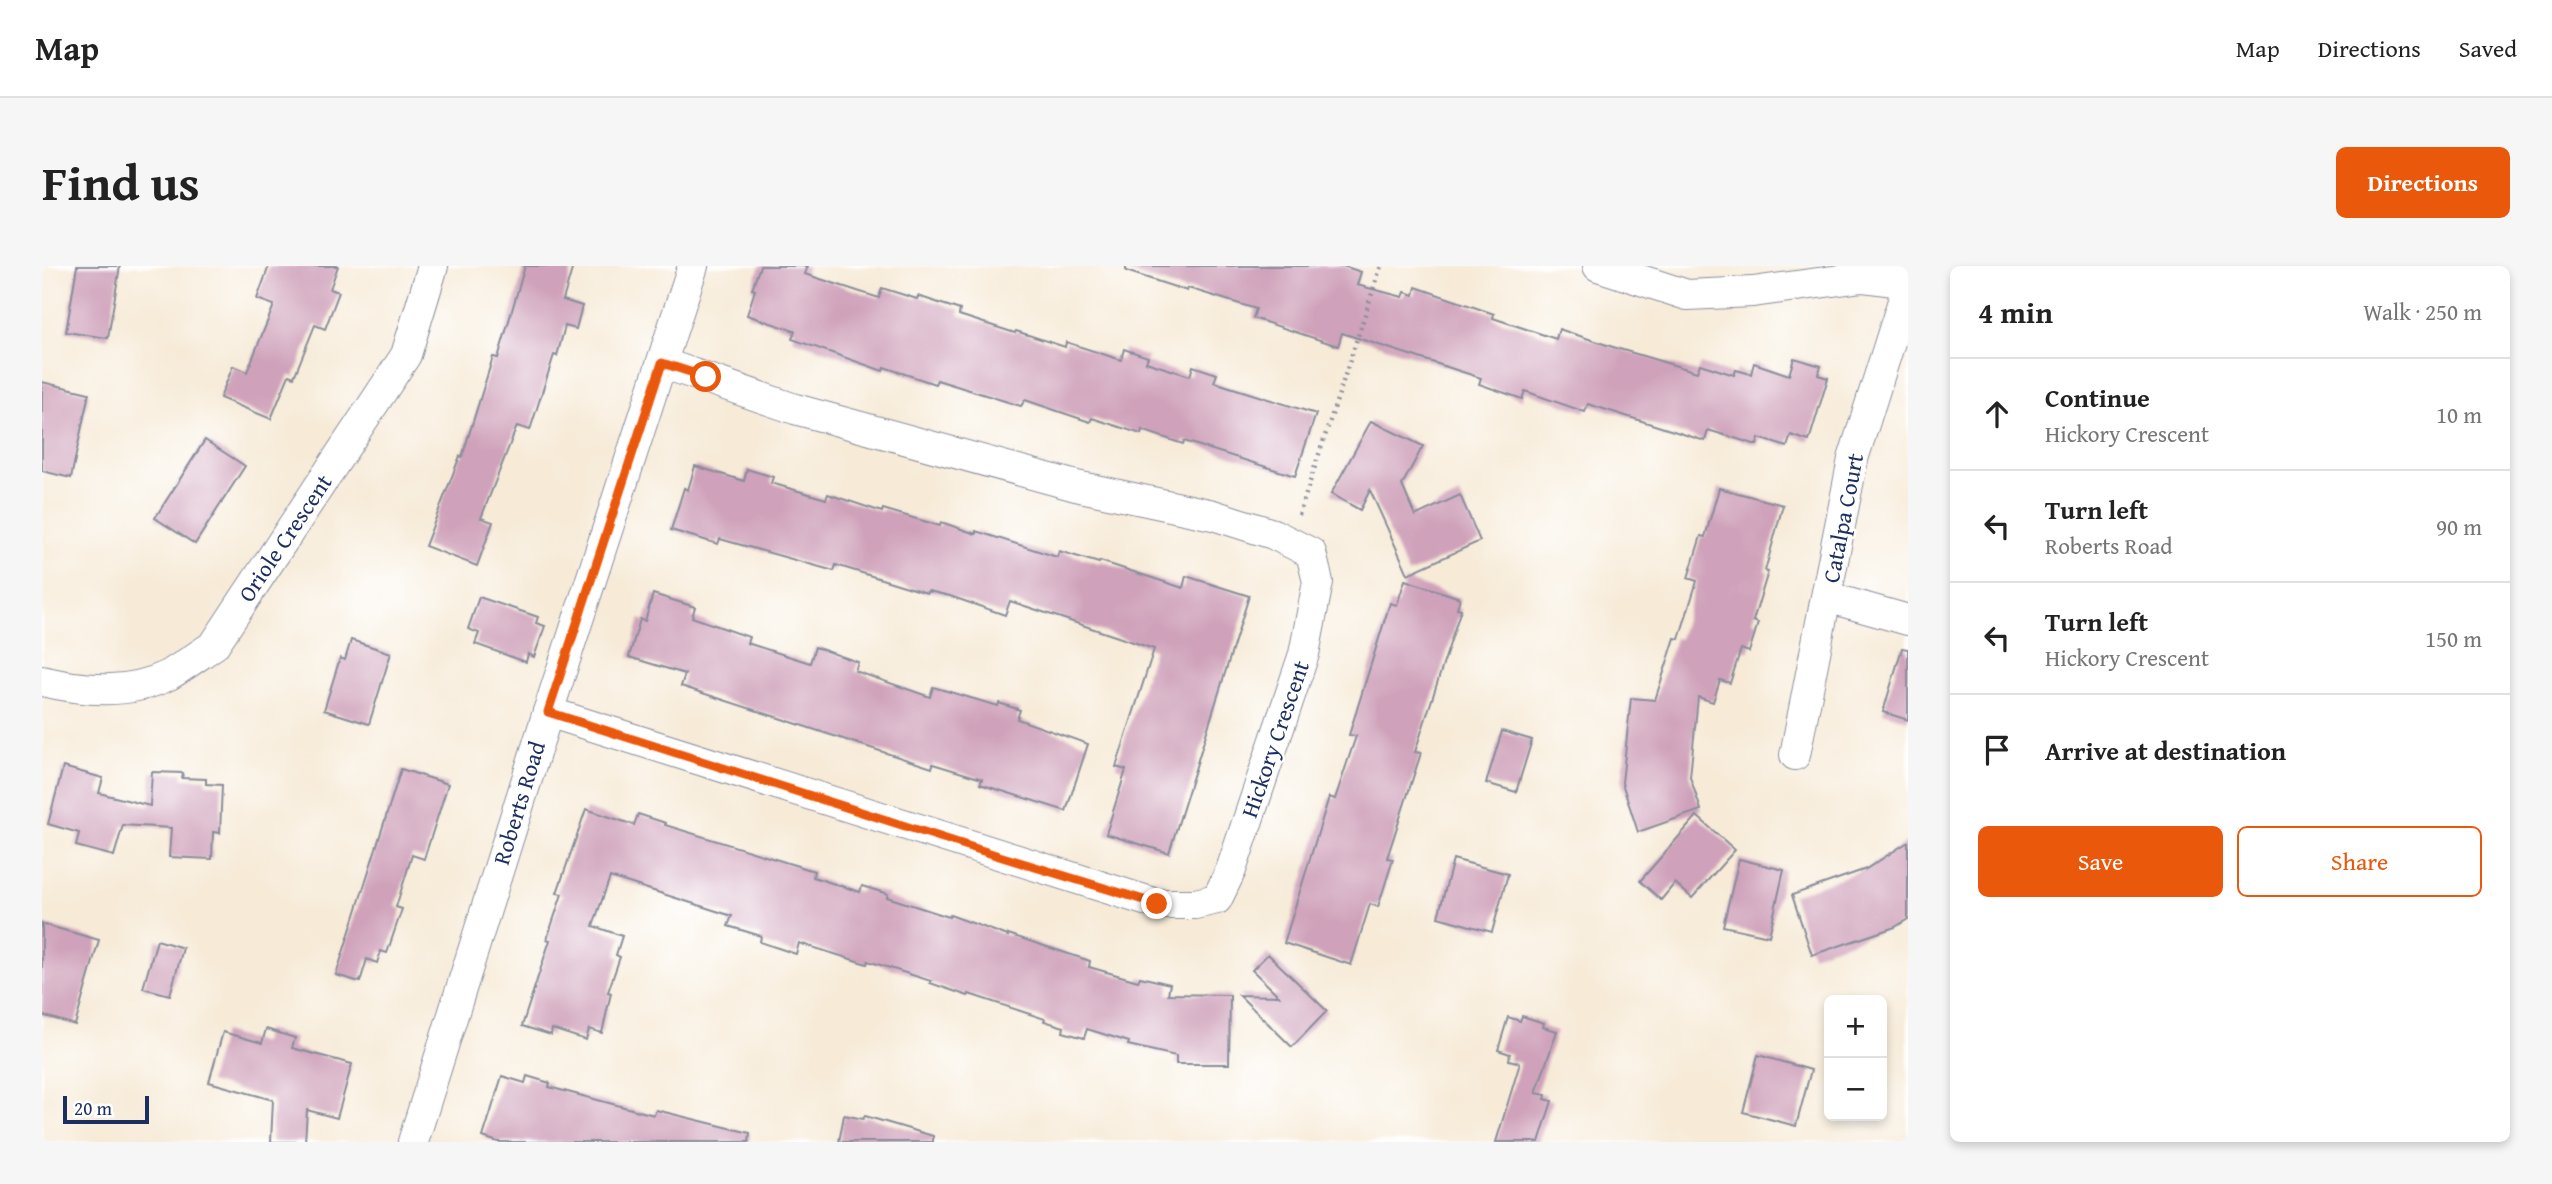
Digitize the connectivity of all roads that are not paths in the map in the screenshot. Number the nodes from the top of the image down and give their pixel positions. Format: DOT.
graph roads {
  1 [pos="433,266"];
  2 [pos="693,266"];
  3 [pos="1598,266"];
  4 [pos="1908,284"];
  5 [pos="662,363"];
  6 [pos="1827,597"];
  7 [pos="1908,620"];
  8 [pos="42,681"];
  9 [pos="548,712"];
  10 [pos="1795,755"];
  11 [pos="413,1142"];
  1 -- 8 [label="street, Oriole Crescent"];
  2 -- 5 [label="street, Roberts Road"];
  3 -- 4 [label="street"];
  4 -- 6 [label="street, Catalpa Court"];
  5 -- 9 [label="street, Roberts Road"];
  5 -- 9 [label="street, Hickory Crescent"];
  6 -- 7 [label="street"];
  6 -- 10 [label="street, Catalpa Court"];
  9 -- 11 [label="street, Roberts Road"];
}
